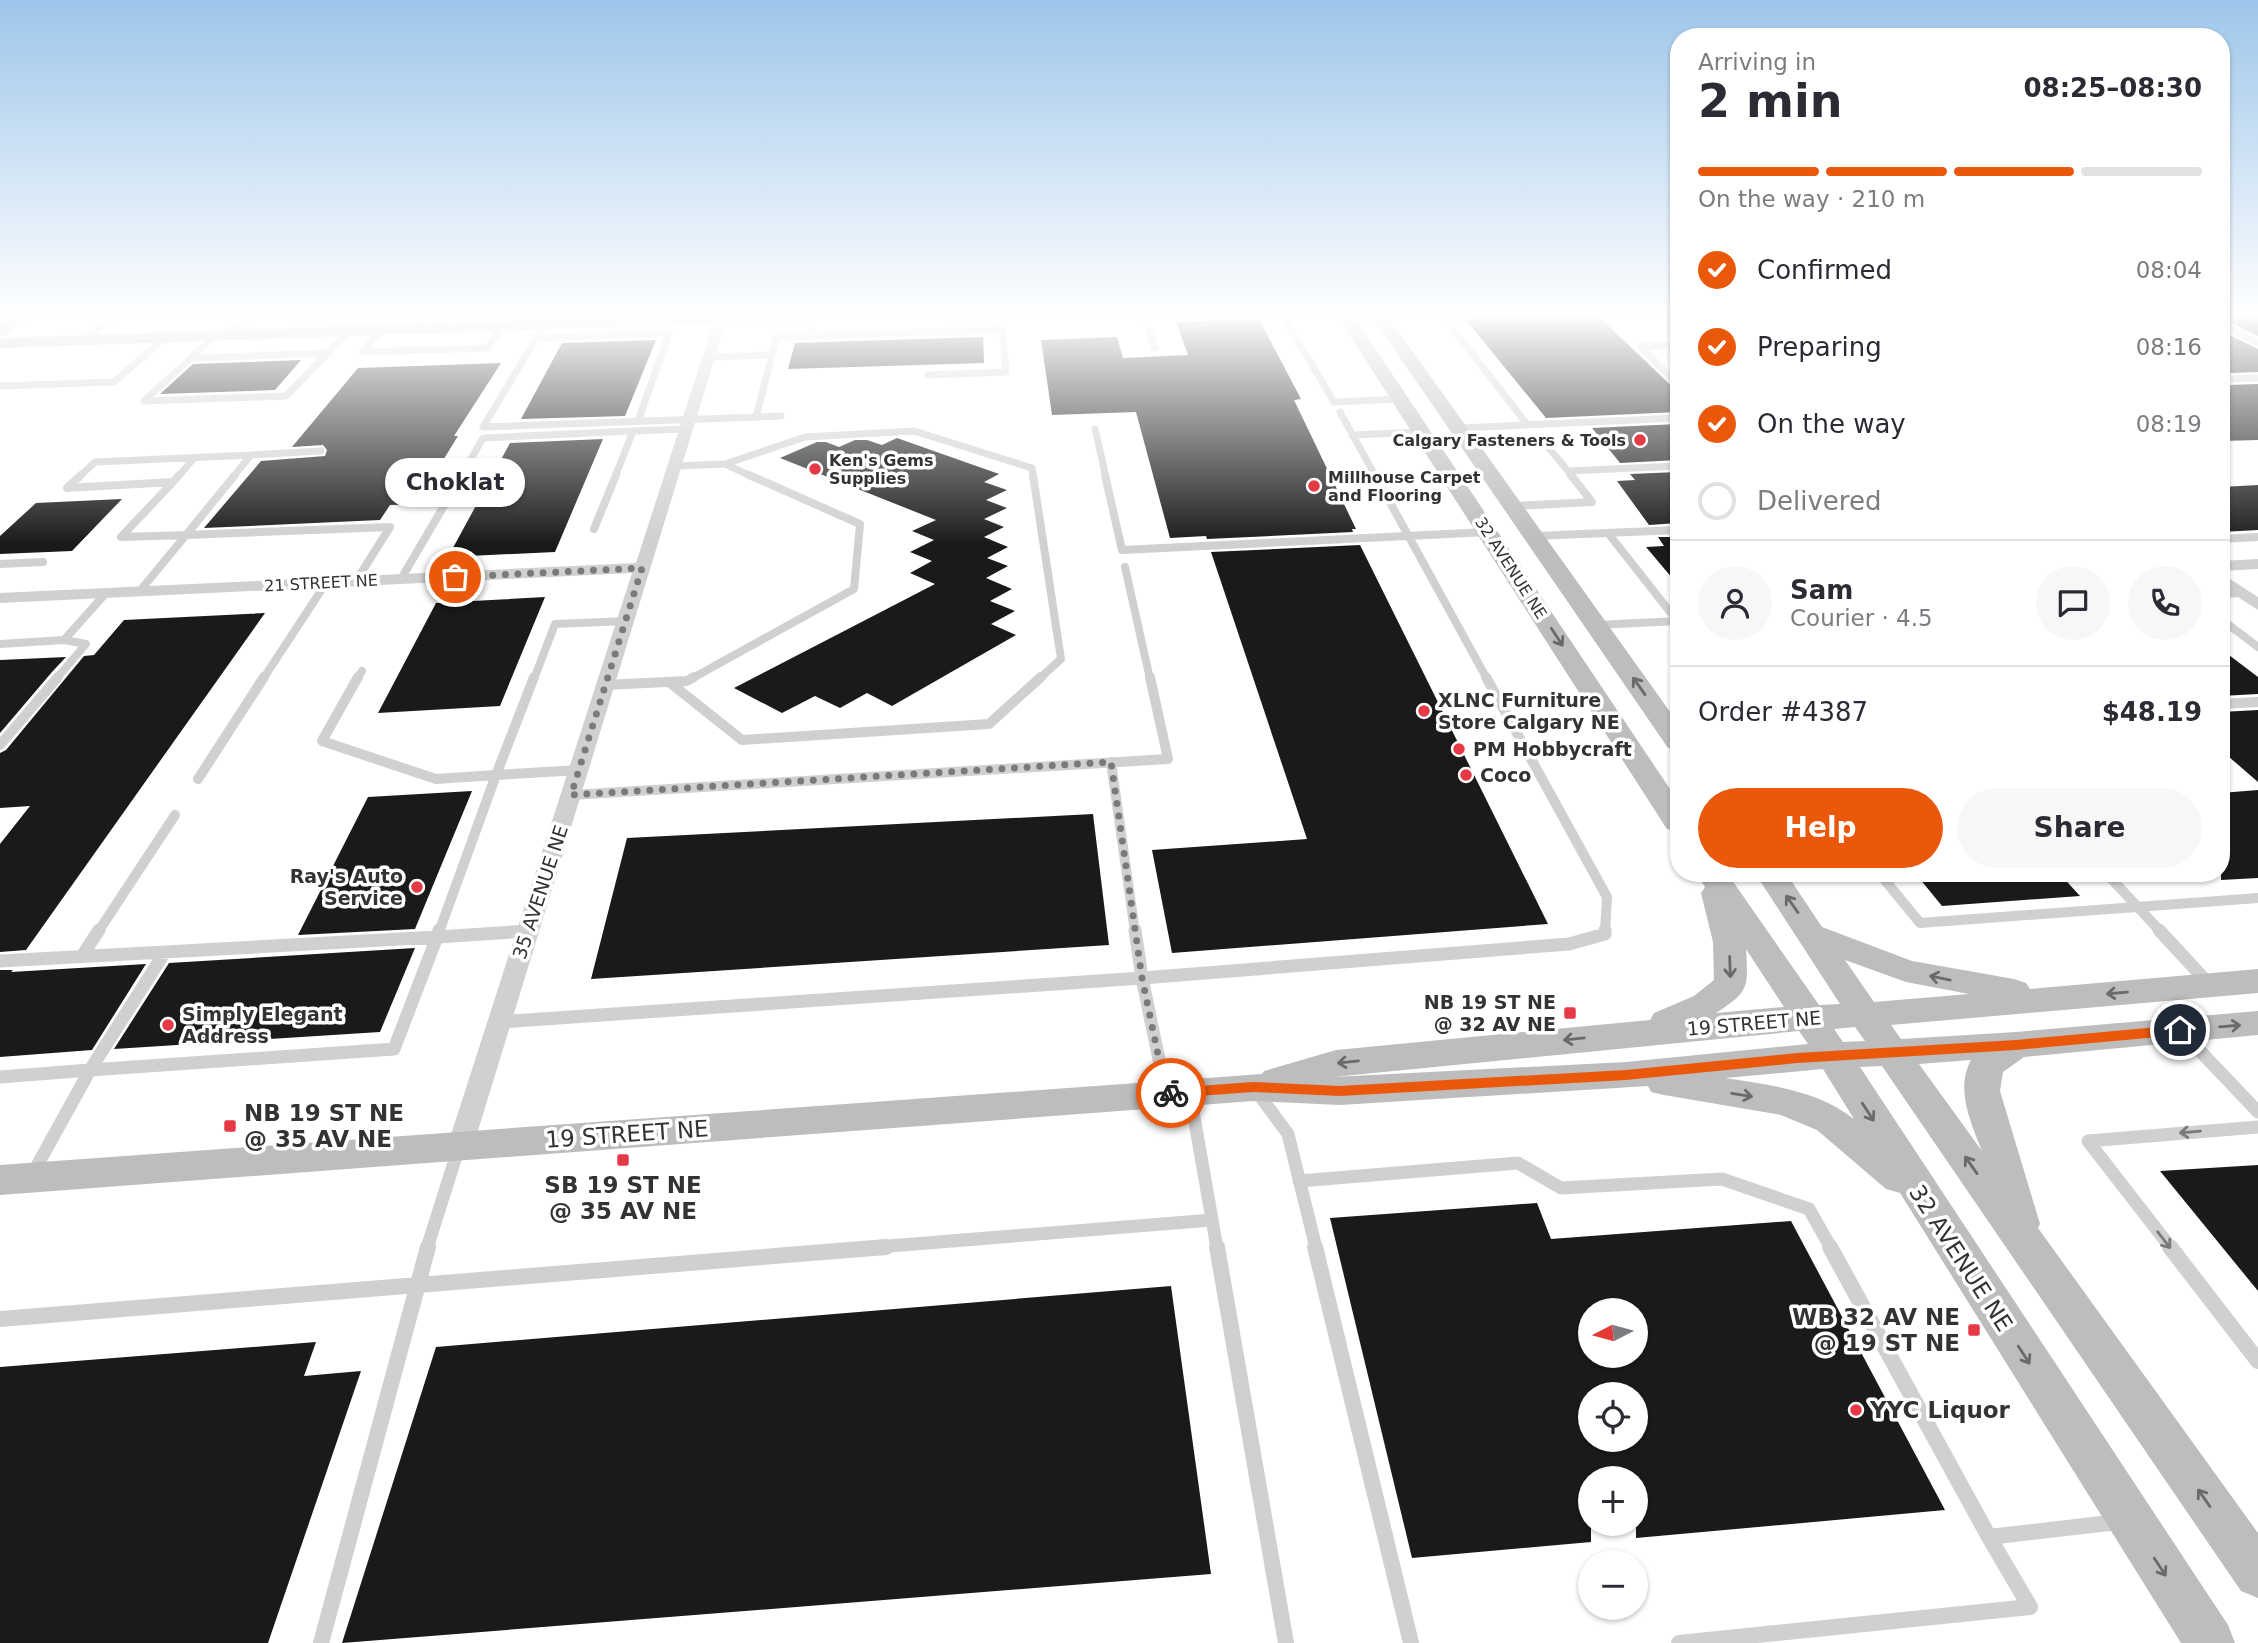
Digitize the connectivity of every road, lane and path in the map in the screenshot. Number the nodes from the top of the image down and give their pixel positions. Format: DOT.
graph roads {
  1 [pos="155,391"];
  2 [pos="291,391"];
  3 [pos="505,391"];
  4 [pos="649,391"];
  5 [pos="698,391"];
  6 [pos="763,391"];
  7 [pos="1327,391"];
  8 [pos="1395,391"];
  9 [pos="1434,391"];
  10 [pos="1501,391"];
  11 [pos="1400,399"];
  12 [pos="1340,412"];
  13 [pos="780,416"];
  14 [pos="756,417"];
  15 [pos="1670,418"];
  16 [pos="638,421"];
  17 [pos="688,424"];
  18 [pos="1527,424"];
  19 [pos="1095,429"];
  20 [pos="633,431"];
  21 [pos="1422,432"];
  22 [pos="1352,435"];
  23 [pos="1465,437"];
  24 [pos="321,451"];
  25 [pos="251,455"];
  26 [pos="194,458"];
  27 [pos="725,464"];
  28 [pos="675,466"];
  29 [pos="1670,466"];
  30 [pos="1568,471"];
  31 [pos="173,482"];
  32 [pos="1514,506"];
  33 [pos="594,529"];
  34 [pos="1670,530"];
  35 [pos="1488,532"];
  36 [pos="1608,533"];
  37 [pos="186,535"];
  38 [pos="1408,536"];
  39 [pos="1534,536"];
  40 [pos="2258,537"];
  41 [pos="2230,539"];
  42 [pos="43,562"];
  43 [pos="0,564"];
  44 [pos="2258,564"];
  45 [pos="2230,566"];
  46 [pos="1125,567"];
  47 [pos="642,568"];
  48 [pos="401,579"];
  49 [pos="356,581"];
  50 [pos="326,583"];
  51 [pos="2230,584"];
  52 [pos="139,592"];
  53 [pos="106,593"];
  54 [pos="2242,593"];
  55 [pos="2230,594"];
  56 [pos="0,598"];
  57 [pos="2258,605"];
  58 [pos="1670,611"];
  59 [pos="626,621"];
  60 [pos="1670,621"];
  61 [pos="1596,625"];
  62 [pos="2230,626"];
  63 [pos="64,640"];
  64 [pos="0,644"];
  65 [pos="2258,647"];
  66 [pos="362,671"];
  67 [pos="669,682"];
  68 [pos="606,685"];
  69 [pos="2258,702"];
  70 [pos="2230,704"];
  71 [pos="1670,731"];
  72 [pos="0,745"];
  73 [pos="1111,762"];
  74 [pos="579,770"];
  75 [pos="496,775"];
  76 [pos="198,779"];
  77 [pos="571,795"];
  78 [pos="1670,810"];
  79 [pos="175,815"];
  80 [pos="1714,882"];
  81 [pos="1717,882"];
  82 [pos="1776,882"];
  83 [pos="1887,882"];
  84 [pos="2115,882"];
  85 [pos="2258,898"];
  86 [pos="2138,906"];
  87 [pos="528,931"];
  88 [pos="1814,935"];
  89 [pos="437,937"];
  90 [pos="165,952"];
  91 [pos="82,956"];
  92 [pos="0,961"];
  93 [pos="1142,978"];
  94 [pos="2258,981"];
  95 [pos="2210,984"];
  96 [pos="2055,998"];
  97 [pos="1865,1015"];
  98 [pos="1807,1017"];
  99 [pos="499,1022"];
  100 [pos="2258,1023"];
  101 [pos="2180,1030"];
  102 [pos="1642,1033"];
  103 [pos="2016,1045"];
  104 [pos="1892,1052"];
  105 [pos="1831,1055"];
  106 [pos="90,1070"];
  107 [pos="1626,1075"];
  108 [pos="0,1077"];
  109 [pos="1253,1087"];
  110 [pos="1178,1092"];
  111 [pos="2258,1112"];
  112 [pos="2258,1127"];
  113 [pos="460,1147"];
  114 [pos="15,1180"];
  115 [pos="1299,1181"];
  116 [pos="1921,1194"];
  117 [pos="1212,1220"];
  118 [pos="2025,1241"];
  119 [pos="416,1285"];
  120 [pos="0,1319"];
  121 [pos="2258,1361"];
  122 [pos="2131,1521"];
  123 [pos="1989,1537"];
  124 [pos="2250,1551"];
  125 [pos="321,1643"];
  126 [pos="1286,1643"];
  127 [pos="1411,1643"];
  128 [pos="1679,1643"];
  129 [pos="2210,1643"];
  1 -- 2 [label="lane"];
  3 -- 16 [label="lane"];
  4 -- 16 [label="lane"];
  5 -- 17 [label="street, 35 AVENUE NE"];
  6 -- 14 [label="lane"];
  7 -- 11 [label="lane"];
  8 -- 11 [label="main road, 32 AVENUE NE"];
  9 -- 23 [label="main road, 32 AVENUE NE"];
  10 -- 18 [label="lane"];
  11 -- 21 [label="main road, 32 AVENUE NE"];
  12 -- 22 [label="lane"];
  13 -- 14 [label="lane"];
  14 -- 17 [label="lane"];
  15 -- 18 [label="lane"];
  16 -- 17 [label="lane"];
  17 -- 20 [label="lane"];
  17 -- 28 [label="street, 35 AVENUE NE"];
  18 -- 23 [label="lane"];
  19 -- 38 [label="lane"];
  20 -- 33 [label="lane"];
  20 -- 48 [label="lane"];
  21 -- 22 [label="lane"];
  21 -- 35 [label="main road, 32 AVENUE NE"];
  22 -- 38 [label="lane"];
  23 -- 30 [label="lane"];
  23 -- 32 [label="main road, 32 AVENUE NE"];
  24 -- 25 [label="lane"];
  25 -- 26 [label="lane"];
  25 -- 37 [label="lane"];
  26 -- 31 [label="lane"];
  26 -- 31 [label="lane"];
  27 -- 28 [label="lane"];
  27 -- 67 [label="lane"];
  27 -- 67 [label="lane"];
  28 -- 47 [label="street, 35 AVENUE NE"];
  29 -- 30 [label="lane"];
  30 -- 32 [label="lane"];
  31 -- 37 [label="lane"];
  32 -- 39 [label="main road, 32 AVENUE NE"];
  34 -- 36 [label="lane"];
  35 -- 38 [label="lane"];
  35 -- 78 [label="main road, 32 AVENUE NE, one-way"];
  36 -- 39 [label="lane"];
  36 -- 58 [label="lane"];
  37 -- 49 [label="lane"];
  37 -- 52 [label="lane"];
  38 -- 93 [label="lane"];
  39 -- 61 [label="main road, 32 AVENUE NE"];
  40 -- 41 [label="lane"];
  42 -- 43 [label="lane"];
  44 -- 45 [label="street"];
  46 -- 73 [label="lane"];
  47 -- 48 [label="street, 21 STREET NE"];
  47 -- 59 [label="street, 35 AVENUE NE"];
  48 -- 49 [label="street, 21 STREET NE"];
  49 -- 50 [label="street, 21 STREET NE"];
  50 -- 52 [label="street, 21 STREET NE"];
  50 -- 76 [label="lane"];
  51 -- 54 [label="street"];
  52 -- 53 [label="street, 21 STREET NE"];
  53 -- 56 [label="street, 21 STREET NE"];
  53 -- 63 [label="lane"];
  54 -- 55 [label="lane"];
  54 -- 57 [label="street"];
  59 -- 68 [label="street, 35 AVENUE NE"];
  59 -- 75 [label="lane"];
  60 -- 61 [label="lane"];
  71 -- 61 [label="main road, 32 AVENUE NE, one-way"];
  62 -- 65 [label="lane"];
  63 -- 64 [label="lane"];
  63 -- 72 [label="lane"];
  66 -- 75 [label="lane"];
  67 -- 68 [label="lane"];
  68 -- 74 [label="street, 35 AVENUE NE"];
  69 -- 70 [label="lane"];
  73 -- 77 [label="lane"];
  73 -- 93 [label="lane"];
  74 -- 75 [label="lane"];
  74 -- 77 [label="street, 35 AVENUE NE"];
  75 -- 89 [label="lane"];
  77 -- 87 [label="street, 35 AVENUE NE"];
  79 -- 91 [label="lane"];
  80 -- 102 [label="main road, one-way"];
  81 -- 98 [label="main road, 32 AVENUE NE"];
  88 -- 82 [label="main road, one-way"];
  83 -- 86 [label="lane"];
  84 -- 86 [label="lane"];
  85 -- 86 [label="lane"];
  86 -- 95 [label="lane"];
  87 -- 89 [label="lane"];
  87 -- 99 [label="street, 35 AVENUE NE"];
  96 -- 88 [label="main road, one-way"];
  88 -- 97 [label="main road"];
  89 -- 90 [label="lane"];
  89 -- 106 [label="lane"];
  90 -- 91 [label="lane"];
  90 -- 106 [label="lane"];
  91 -- 92 [label="lane"];
  93 -- 99 [label="lane"];
  93 -- 110 [label="lane"];
  94 -- 95 [label="main road, 19 STREET NE"];
  95 -- 96 [label="main road, 19 STREET NE, one-way"];
  96 -- 97 [label="main road, 19 STREET NE"];
  97 -- 98 [label="main road, 19 STREET NE"];
  97 -- 104 [label="main road"];
  98 -- 102 [label="main road, 19 STREET NE"];
  98 -- 105 [label="main road, 32 AVENUE NE"];
  99 -- 113 [label="street, 35 AVENUE NE"];
  101 -- 100 [label="main road, 19 STREET NE, one-way"];
  101 -- 103 [label="main road, 19 STREET NE"];
  101 -- 111 [label="lane"];
  102 -- 109 [label="main road, 19 STREET NE, one-way"];
  103 -- 104 [label="main road, 19 STREET NE"];
  103 -- 118 [label="main road"];
  104 -- 105 [label="main road, 19 STREET NE"];
  118 -- 104 [label="main road, one-way"];
  105 -- 107 [label="main road, 19 STREET NE"];
  105 -- 116 [label="main road, 32 AVENUE NE, one-way"];
  106 -- 108 [label="lane"];
  106 -- 114 [label="lane"];
  107 -- 109 [label="main road, 19 STREET NE"];
  107 -- 116 [label="main road, one-way"];
  109 -- 110 [label="main road, 19 STREET NE"];
  109 -- 115 [label="lane"];
  110 -- 113 [label="main road, 19 STREET NE"];
  110 -- 117 [label="lane"];
  112 -- 121 [label="lane, one-way"];
  113 -- 114 [label="main road, 19 STREET NE"];
  113 -- 119 [label="lane"];
  115 -- 123 [label="lane"];
  115 -- 127 [label="lane"];
  116 -- 122 [label="main road, 32 AVENUE NE, one-way"];
  117 -- 119 [label="lane"];
  117 -- 126 [label="lane"];
  124 -- 118 [label="main road, one-way"];
  119 -- 120 [label="lane"];
  119 -- 125 [label="lane"];
  122 -- 123 [label="lane"];
  122 -- 129 [label="main road, 32 AVENUE NE, one-way"];
  123 -- 128 [label="lane"];
}
